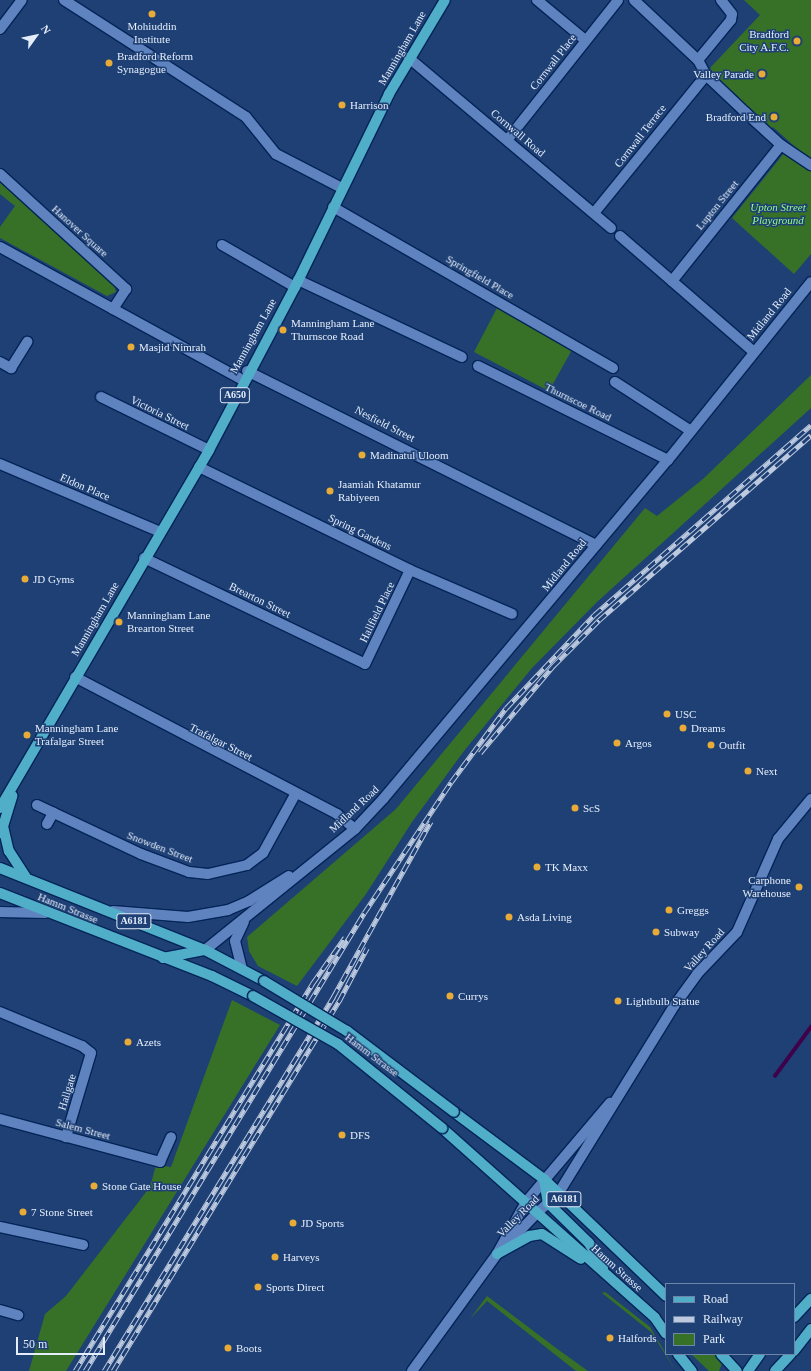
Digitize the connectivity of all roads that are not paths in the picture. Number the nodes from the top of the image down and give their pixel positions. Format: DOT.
graph roads {
  1 [pos="22,0"];
  2 [pos="64,0"];
  3 [pos="445,0"];
  4 [pos="537,0"];
  5 [pos="618,0"];
  6 [pos="634,0"];
  7 [pos="721,0"];
  8 [pos="0,28"];
  9 [pos="586,40"];
  10 [pos="408,58"];
  11 [pos="698,60"];
  12 [pos="706,75"];
  13 [pos="508,139"];
  14 [pos="781,145"];
  15 [pos="811,165"];
  16 [pos="0,174"];
  17 [pos="342,188"];
  18 [pos="334,207"];
  19 [pos="594,213"];
  20 [pos="611,228"];
  21 [pos="620,236"];
  22 [pos="222,245"];
  23 [pos="0,247"];
  24 [pos="672,280"];
  25 [pos="811,282"];
  26 [pos="296,283"];
  27 [pos="113,309"];
  28 [pos="27,342"];
  29 [pos="754,352"];
  30 [pos="462,357"];
  31 [pos="0,362"];
  32 [pos="478,366"];
  33 [pos="613,368"];
  34 [pos="245,375"];
  35 [pos="615,382"];
  36 [pos="101,397"];
  37 [pos="691,431"];
  38 [pos="208,450"];
  39 [pos="668,460"];
  40 [pos="0,464"];
  41 [pos="199,467"];
  42 [pos="160,532"];
  43 [pos="596,545"];
  44 [pos="144,558"];
  45 [pos="410,570"];
  46 [pos="512,614"];
  47 [pos="365,664"];
  48 [pos="75,677"];
  49 [pos="16,785"];
  50 [pos="296,794"];
  51 [pos="811,799"];
  52 [pos="37,805"];
  53 [pos="0,808"];
  54 [pos="53,813"];
  55 [pos="47,824"];
  56 [pos="355,829"];
  57 [pos="1,831"];
  58 [pos="324,853"];
  59 [pos="0,868"];
  60 [pos="28,879"];
  61 [pos="0,893"];
  62 [pos="109,910"];
  63 [pos="0,912"];
  64 [pos="45,913"];
  65 [pos="245,920"];
  66 [pos="205,950"];
  67 [pos="162,958"];
  68 [pos="242,969"];
  69 [pos="0,1012"];
  70 [pos="634,1075"];
  71 [pos="0,1118"];
  72 [pos="66,1137"];
  73 [pos="170,1137"];
  74 [pos="544,1179"];
  75 [pos="558,1194"];
  76 [pos="526,1202"];
  77 [pos="548,1203"];
  78 [pos="538,1212"];
  79 [pos="0,1227"];
  80 [pos="82,1245"];
  81 [pos="497,1254"];
  82 [pos="608,1277"];
  83 [pos="665,1295"];
  84 [pos="811,1298"];
  85 [pos="0,1310"];
  86 [pos="18,1315"];
  87 [pos="795,1316"];
  88 [pos="811,1329"];
  89 [pos="665,1332"];
  90 [pos="795,1349"];
  91 [pos="722,1355"];
  92 [pos="759,1355"];
  93 [pos="790,1355"];
  94 [pos="680,1357"];
  95 [pos="782,1367"];
  96 [pos="412,1371"];
  97 [pos="686,1371"];
  98 [pos="692,1371"];
  99 [pos="737,1371"];
  100 [pos="748,1371"];
  101 [pos="775,1371"];
  1 -- 8 [label="street"];
  2 -- 17 [label="street"];
  3 -- 10 [label="main road, Manningham Lane / A650"];
  4 -- 9 [label="street"];
  5 -- 9 [label="street, Cornwall Place"];
  6 -- 11 [label="street"];
  7 -- 11 [label="street"];
  9 -- 13 [label="street, Cornwall Place"];
  10 -- 13 [label="street, Cornwall Road"];
  10 -- 17 [label="main road, Manningham Lane / A650"];
  11 -- 12 [label="street"];
  12 -- 14 [label="street"];
  12 -- 19 [label="street, Cornwall Terrace"];
  13 -- 19 [label="street, Cornwall Road"];
  14 -- 15 [label="street"];
  14 -- 24 [label="street, Lupton Street"];
  16 -- 27 [label="street, Hanover Square"];
  17 -- 18 [label="main road, Manningham Lane / A650"];
  18 -- 26 [label="main road, Manningham Lane / A650"];
  18 -- 33 [label="street, Springfield Place"];
  19 -- 20 [label="street, Cornwall Road"];
  21 -- 24 [label="street"];
  22 -- 26 [label="street"];
  23 -- 27 [label="street"];
  24 -- 29 [label="street"];
  25 -- 29 [label="street, Midland Road"];
  26 -- 30 [label="street"];
  26 -- 34 [label="main road, Manningham Lane / A650"];
  27 -- 34 [label="street"];
  28 -- 31 [label="street"];
  29 -- 37 [label="street, Midland Road"];
  32 -- 39 [label="street, Thurnscoe Road"];
  34 -- 38 [label="main road, Manningham Lane / A650"];
  34 -- 43 [label="street, Nesfield Street"];
  35 -- 37 [label="street"];
  36 -- 38 [label="street, Victoria Street"];
  37 -- 39 [label="street, Midland Road"];
  38 -- 41 [label="main road, Manningham Lane / A650"];
  39 -- 43 [label="street, Midland Road"];
  40 -- 42 [label="street, Eldon Place"];
  41 -- 42 [label="main road, Manningham Lane / A650"];
  41 -- 45 [label="street, Spring Gardens"];
  42 -- 44 [label="main road, Manningham Lane / A650"];
  43 -- 56 [label="street, Midland Road"];
  44 -- 47 [label="street, Brearton Street"];
  44 -- 48 [label="main road, Manningham Lane / A650"];
  45 -- 46 [label="street, Spring Gardens"];
  45 -- 47 [label="street, Hallfield Place"];
  48 -- 49 [label="main road, Manningham Lane / A650"];
  48 -- 50 [label="street, Trafalgar Street"];
  49 -- 53 [label="main road, Manningham Lane / A650"];
  49 -- 57 [label="main road, Manningham Lane / A650"];
  50 -- 54 [label="street, Snowden Street"];
  50 -- 56 [label="street, Trafalgar Street"];
  51 -- 70 [label="street, Valley Road"];
  52 -- 54 [label="street, Snowden Street"];
  54 -- 55 [label="street"];
  56 -- 58 [label="street, Midland Road"];
  57 -- 60 [label="main road"];
  58 -- 62 [label="street, Midland Road"];
  58 -- 65 [label="street, Midland Road"];
  59 -- 60 [label="main road, Hamm Strasse / A6181"];
  60 -- 62 [label="main road, Hamm Strasse / A6181"];
  61 -- 64 [label="main road, Hamm Strasse / A6181"];
  62 -- 66 [label="main road, Hamm Strasse / A6181"];
  63 -- 64 [label="street"];
  64 -- 67 [label="main road, Hamm Strasse / A6181"];
  65 -- 66 [label="street, Midland Road"];
  65 -- 68 [label="street, Midland Road"];
  66 -- 67 [label="main road"];
  66 -- 68 [label="main road, Hamm Strasse / A6181"];
  67 -- 76 [label="main road, Hamm Strasse / A6181, bridge"];
  68 -- 74 [label="main road, Hamm Strasse / A6181, bridge"];
  69 -- 72 [label="street, Hallgate"];
  70 -- 74 [label="street, Valley Road"];
  70 -- 75 [label="street, Valley Road"];
  71 -- 72 [label="street, Salem Street"];
  72 -- 73 [label="street, Salem Street"];
  74 -- 75 [label="main road, Hamm Strasse / A6181"];
  74 -- 76 [label="street, Valley Road"];
  74 -- 77 [label="main road"];
  75 -- 77 [label="street, Valley Road"];
  75 -- 83 [label="main road, Hamm Strasse / A6181"];
  76 -- 78 [label="main road, Hamm Strasse / A6181"];
  76 -- 81 [label="street, Valley Road"];
  77 -- 78 [label="street, Valley Road"];
  77 -- 82 [label="main road"];
  78 -- 81 [label="street, Valley Road"];
  78 -- 82 [label="main road, Hamm Strasse / A6181"];
  79 -- 80 [label="street"];
  81 -- 82 [label="main road"];
  81 -- 96 [label="street, Valley Road"];
  82 -- 89 [label="main road, Hamm Strasse / A6181"];
  84 -- 87 [label="main road"];
  85 -- 86 [label="street"];
  88 -- 90 [label="main road"];
  91 -- 99 [label="main road"];
  92 -- 100 [label="main road"];
  93 -- 95 [label="main road"];
  94 -- 97 [label="street"];
  94 -- 98 [label="main road"];
  95 -- 101 [label="main road"];
}
